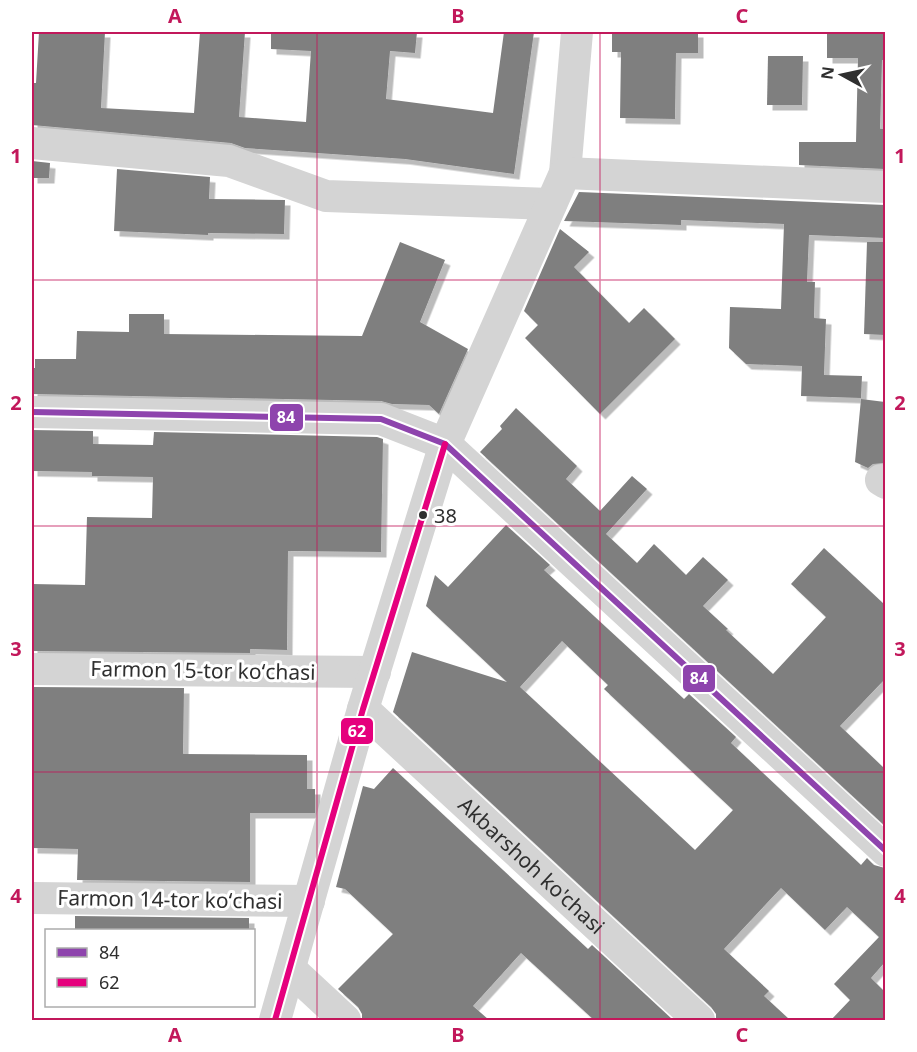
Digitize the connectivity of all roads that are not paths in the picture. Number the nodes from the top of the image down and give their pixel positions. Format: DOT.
graph roads {
  1 [pos="577,32"];
  2 [pos="32,143"];
  3 [pos="565,173"];
  4 [pos="885,187"];
  5 [pos="551,204"];
  6 [pos="32,412"];
  7 [pos="445,444"];
  8 [pos="32,669"];
  9 [pos="375,672"];
  10 [pos="363,709"];
  11 [pos="885,851"];
  12 [pos="32,898"];
  13 [pos="309,901"];
  14 [pos="290,969"];
  15 [pos="275,1020"];
  16 [pos="345,1020"];
  17 [pos="699,1020"];
  1 -- 3 [label="street"];
  2 -- 5 [label="street"];
  3 -- 4 [label="street"];
  3 -- 5 [label="street"];
  5 -- 7 [label="street"];
  6 -- 7 [label="street"];
  7 -- 9 [label="street"];
  7 -- 11 [label="street"];
  8 -- 9 [label="street, Farmon 15-tor koʻchasi"];
  9 -- 10 [label="street"];
  10 -- 13 [label="street"];
  10 -- 17 [label="street, Akbarshoh ko'chasi"];
  12 -- 13 [label="street, Farmon 14-tor koʻchasi"];
  13 -- 14 [label="street"];
  14 -- 15 [label="street"];
  14 -- 16 [label="street"];
}
